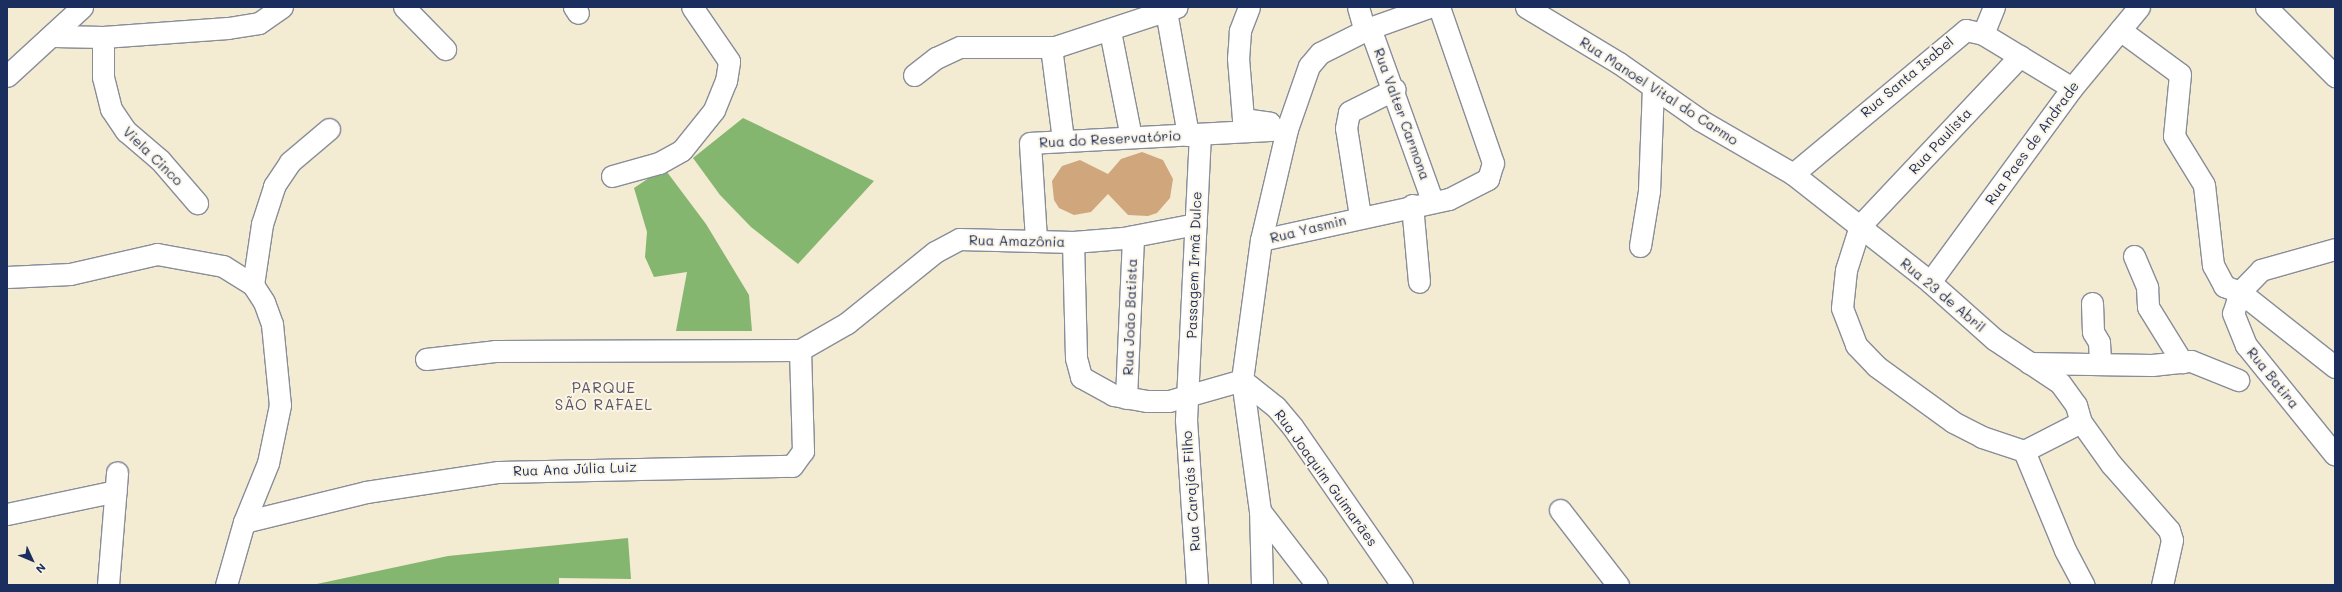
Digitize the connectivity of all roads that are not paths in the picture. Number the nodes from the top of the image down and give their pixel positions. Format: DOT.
graph roads {
  1 [pos="82,7"];
  2 [pos="282,7"];
  3 [pos="404,7"];
  4 [pos="692,7"];
  5 [pos="1249,7"];
  6 [pos="1358,7"];
  7 [pos="1429,7"];
  8 [pos="1439,7"];
  9 [pos="1526,7"];
  10 [pos="1994,7"];
  11 [pos="2139,7"];
  12 [pos="2266,7"];
  13 [pos="1171,9"];
  14 [pos="1368,29"];
  15 [pos="2120,30"];
  16 [pos="1110,31"];
  17 [pos="1984,34"];
  18 [pos="54,36"];
  19 [pos="103,37"];
  20 [pos="1051,47"];
  21 [pos="446,49"];
  22 [pos="2020,56"];
  23 [pos="914,74"];
  24 [pos="7,76"];
  25 [pos="2335,76"];
  26 [pos="1653,88"];
  27 [pos="2072,88"];
  28 [pos="1395,89"];
  29 [pos="329,129"];
  30 [pos="1280,129"];
  31 [pos="1194,134"];
  32 [pos="1131,136"];
  33 [pos="1063,139"];
  34 [pos="1793,174"];
  35 [pos="612,176"];
  36 [pos="1432,200"];
  37 [pos="197,203"];
  38 [pos="1412,205"];
  39 [pos="1360,216"];
  40 [pos="1196,224"];
  41 [pos="1860,226"];
  42 [pos="1133,236"];
  43 [pos="1036,240"];
  44 [pos="1261,240"];
  45 [pos="1073,242"];
  46 [pos="1640,246"];
  47 [pos="2335,249"];
  48 [pos="2134,256"];
  49 [pos="7,277"];
  50 [pos="1419,282"];
  51 [pos="1930,282"];
  52 [pos="253,285"];
  53 [pos="2240,292"];
  54 [pos="2092,303"];
  55 [pos="800,350"];
  56 [pos="426,359"];
  57 [pos="2182,362"];
  58 [pos="2027,363"];
  59 [pos="2100,363"];
  60 [pos="2335,367"];
  61 [pos="1242,380"];
  62 [pos="2238,380"];
  63 [pos="1188,396"];
  64 [pos="1126,398"];
  65 [pos="2081,422"];
  66 [pos="2024,451"];
  67 [pos="2335,455"];
  68 [pos="1560,510"];
  69 [pos="1260,511"];
  70 [pos="7,514"];
  71 [pos="244,522"];
  72 [pos="108,585"];
  73 [pos="226,585"];
  74 [pos="1197,585"];
  75 [pos="1262,585"];
  76 [pos="1316,585"];
  77 [pos="1402,585"];
  78 [pos="1618,585"];
  79 [pos="2084,585"];
  80 [pos="2162,585"];
  1 -- 18 [label="street"];
  2 -- 19 [label="street"];
  3 -- 21 [label="street"];
  4 -- 35 [label="street"];
  5 -- 30 [label="street"];
  6 -- 14 [label="street, Rua Valter Carmona"];
  7 -- 14 [label="street"];
  8 -- 36 [label="street, Rua Yasmin"];
  9 -- 26 [label="street, Rua Manoel Vital do Carmo"];
  10 -- 17 [label="street"];
  11 -- 15 [label="street, Rua Paes de Andrade"];
  12 -- 25 [label="street"];
  13 -- 16 [label="street"];
  13 -- 31 [label="street, Passagem Irmã Dulce"];
  14 -- 28 [label="street, Rua Valter Carmona"];
  14 -- 30 [label="street"];
  15 -- 27 [label="street, Rua Paes de Andrade"];
  15 -- 53 [label="street"];
  16 -- 20 [label="street"];
  16 -- 32 [label="street"];
  17 -- 22 [label="street, Rua Santa Isabel"];
  17 -- 34 [label="street, Rua Santa Isabel"];
  18 -- 19 [label="street"];
  18 -- 24 [label="street"];
  19 -- 37 [label="street, Viela Cinco"];
  20 -- 23 [label="street"];
  20 -- 33 [label="street"];
  22 -- 27 [label="street, Rua Santa Isabel"];
  22 -- 41 [label="street, Rua Paulista"];
  26 -- 34 [label="street, Rua Manoel Vital do Carmo"];
  26 -- 46 [label="street"];
  27 -- 51 [label="street, Rua Paes de Andrade"];
  28 -- 36 [label="street, Rua Valter Carmona"];
  28 -- 39 [label="street"];
  29 -- 52 [label="street"];
  30 -- 31 [label="street, Rua do Reservatório"];
  30 -- 44 [label="street"];
  31 -- 32 [label="street, Rua do Reservatório"];
  31 -- 40 [label="street, Passagem Irmã Dulce"];
  32 -- 33 [label="street, Rua do Reservatório"];
  33 -- 43 [label="street, Rua do Reservatório"];
  34 -- 41 [label="street, Rua 23 de Abril"];
  36 -- 38 [label="street, Rua Yasmin"];
  38 -- 39 [label="street, Rua Yasmin"];
  38 -- 50 [label="street"];
  39 -- 44 [label="street, Rua Yasmin"];
  40 -- 42 [label="street, Rua Amazônia"];
  40 -- 63 [label="street, Passagem Irmã Dulce"];
  41 -- 51 [label="street, Rua 23 de Abril"];
  41 -- 66 [label="street"];
  42 -- 45 [label="street, Rua Amazônia"];
  42 -- 64 [label="street, Rua João Batista"];
  43 -- 45 [label="street, Rua Amazônia"];
  43 -- 55 [label="street, Rua Amazônia"];
  44 -- 61 [label="street, Rua Yasmin"];
  45 -- 64 [label="street"];
  47 -- 53 [label="street"];
  48 -- 57 [label="street"];
  49 -- 52 [label="street"];
  51 -- 58 [label="street, Rua 23 de Abril"];
  52 -- 71 [label="street"];
  53 -- 60 [label="street"];
  53 -- 67 [label="street, Rua Batira"];
  54 -- 59 [label="street"];
  55 -- 56 [label="street"];
  55 -- 71 [label="street, Rua Ana Júlia Luiz"];
  57 -- 59 [label="street"];
  57 -- 62 [label="street"];
  58 -- 59 [label="street"];
  58 -- 65 [label="street, Rua 23 de Abril"];
  61 -- 63 [label="street"];
  61 -- 69 [label="street, Rua Yasmin"];
  61 -- 77 [label="street, Rua Joaquim Guimarães"];
  63 -- 64 [label="street"];
  63 -- 74 [label="street, Rua Carajás Filho"];
  65 -- 66 [label="street"];
  65 -- 80 [label="street, Rua 23 de Abril"];
  66 -- 79 [label="street"];
  68 -- 78 [label="street"];
  69 -- 75 [label="street, Rua Yasmin"];
  69 -- 76 [label="street"];
  70 -- 72 [label="street"];
  71 -- 73 [label="street"];
}
